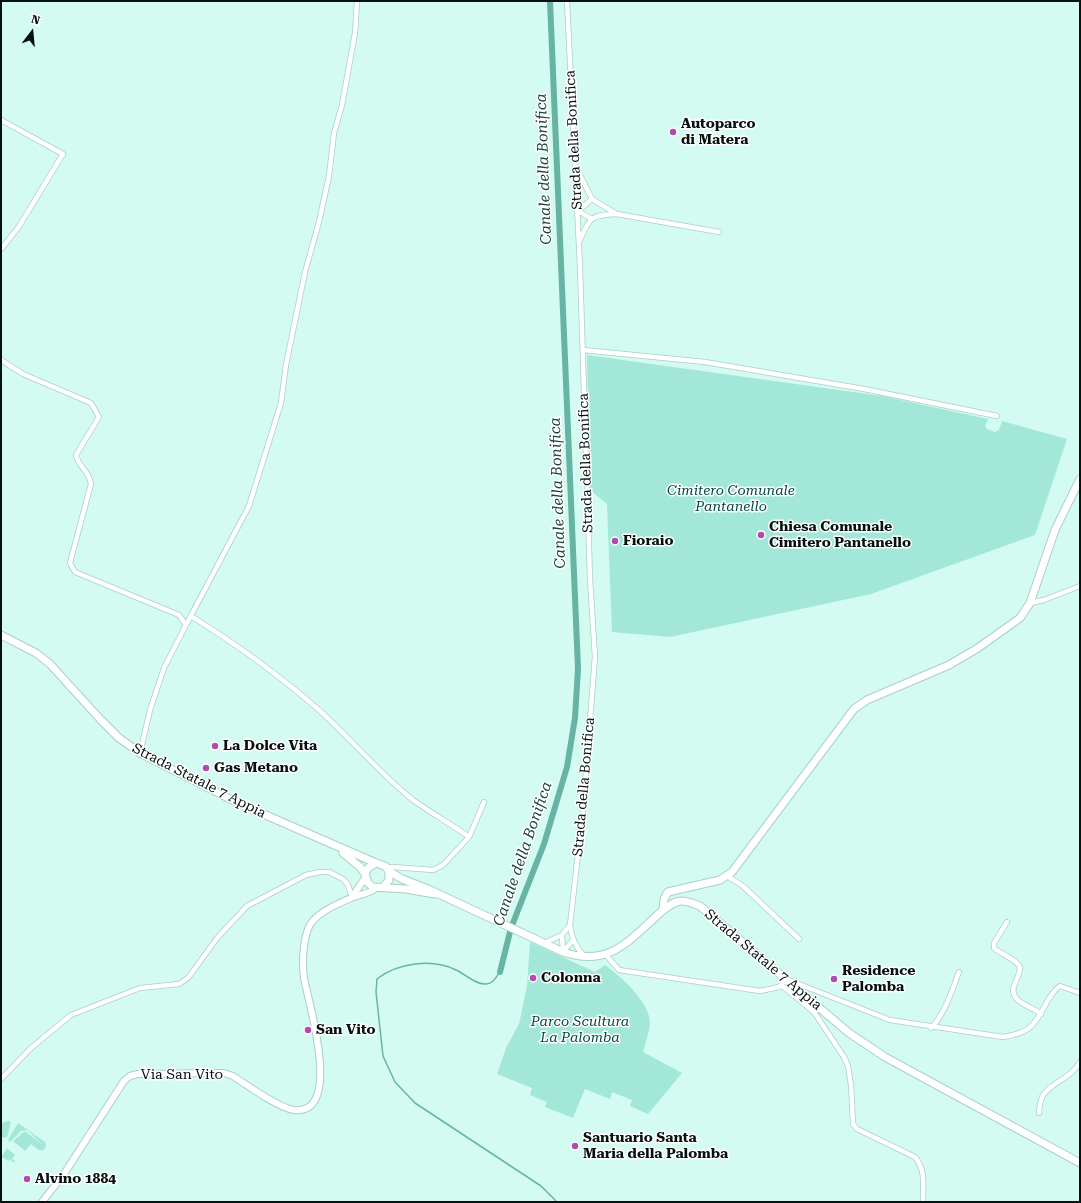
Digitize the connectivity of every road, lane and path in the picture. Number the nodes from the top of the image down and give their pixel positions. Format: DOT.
graph roads {
  1 [pos="357,1"];
  2 [pos="568,1"];
  3 [pos="1,120"];
  4 [pos="575,165"];
  5 [pos="592,199"];
  6 [pos="578,211"];
  7 [pos="617,214"];
  8 [pos="592,219"];
  9 [pos="719,232"];
  10 [pos="579,242"];
  11 [pos="1,248"];
  12 [pos="583,350"];
  13 [pos="1,360"];
  14 [pos="997,416"];
  15 [pos="1080,479"];
  16 [pos="1080,586"];
  17 [pos="1030,603"];
  18 [pos="191,616"];
  19 [pos="186,625"];
  20 [pos="1,636"];
  21 [pos="140,753"];
  22 [pos="484,802"];
  23 [pos="469,837"];
  24 [pos="337,848"];
  25 [pos="376,863"];
  26 [pos="388,869"];
  27 [pos="365,876"];
  28 [pos="727,876"];
  29 [pos="380,888"];
  30 [pos="438,894"];
  31 [pos="352,897"];
  32 [pos="663,910"];
  33 [pos="1007,922"];
  34 [pos="570,924"];
  35 [pos="562,935"];
  36 [pos="800,939"];
  37 [pos="573,940"];
  38 [pos="544,943"];
  39 [pos="563,952"];
  40 [pos="606,955"];
  41 [pos="585,958"];
  42 [pos="959,972"];
  43 [pos="786,979"];
  44 [pos="782,986"];
  45 [pos="1080,994"];
  46 [pos="1041,1014"];
  47 [pos="931,1028"];
  48 [pos="1080,1062"];
  49 [pos="1,1079"];
  50 [pos="1039,1113"];
  51 [pos="1080,1163"];
  52 [pos="42,1202"];
  53 [pos="923,1202"];
  1 -- 18 [label="street"];
  2 -- 4 [label="street, Strada della Bonifica"];
  3 -- 11 [label="street"];
  4 -- 5 [label="street"];
  4 -- 6 [label="street, Strada della Bonifica"];
  5 -- 6 [label="street"];
  5 -- 7 [label="street"];
  6 -- 8 [label="street"];
  6 -- 10 [label="street, Strada della Bonifica"];
  7 -- 8 [label="street"];
  7 -- 9 [label="street"];
  8 -- 10 [label="street"];
  10 -- 12 [label="street, Strada della Bonifica"];
  12 -- 14 [label="street"];
  12 -- 34 [label="street, Strada della Bonifica"];
  13 -- 19 [label="street"];
  15 -- 17 [label="main road"];
  16 -- 17 [label="street"];
  17 -- 28 [label="main road"];
  18 -- 19 [label="street"];
  18 -- 23 [label="street"];
  19 -- 21 [label="street"];
  20 -- 21 [label="main road, Strada Statale 7 Appia"];
  21 -- 24 [label="main road, Strada Statale 7 Appia"];
  22 -- 23 [label="street"];
  23 -- 26 [label="street"];
  24 -- 25 [label="main road, Strada Statale 7 Appia"];
  24 -- 27 [label="main road, Strada Statale 7 Appia"];
  25 -- 26 [label="main road, Strada Statale 7 Appia"];
  25 -- 27 [label="main road"];
  26 -- 29 [label="main road"];
  26 -- 30 [label="main road, Strada Statale 7 Appia"];
  27 -- 29 [label="main road, Strada Statale 7 Appia"];
  27 -- 31 [label="street, Via San Vito"];
  28 -- 32 [label="main road"];
  28 -- 36 [label="street"];
  29 -- 30 [label="main road, Strada Statale 7 Appia"];
  29 -- 31 [label="street, Via San Vito"];
  30 -- 38 [label="main road, Strada Statale 7 Appia"];
  31 -- 49 [label="street"];
  31 -- 52 [label="street, Via San Vito"];
  32 -- 40 [label="main road, Strada Statale 7 Appia"];
  32 -- 43 [label="main road, Strada Statale 7 Appia"];
  33 -- 46 [label="street"];
  34 -- 35 [label="street"];
  34 -- 37 [label="street"];
  35 -- 38 [label="street"];
  35 -- 39 [label="street"];
  37 -- 39 [label="street"];
  37 -- 41 [label="street"];
  38 -- 39 [label="main road, Strada Statale 7 Appia"];
  39 -- 41 [label="main road, Strada Statale 7 Appia"];
  40 -- 41 [label="main road, Strada Statale 7 Appia"];
  40 -- 44 [label="street"];
  42 -- 47 [label="street"];
  43 -- 44 [label="street"];
  43 -- 47 [label="street"];
  43 -- 51 [label="main road, Strada Statale 7 Appia"];
  44 -- 53 [label="street"];
  45 -- 46 [label="street"];
  46 -- 47 [label="street"];
  48 -- 50 [label="street"];
}
